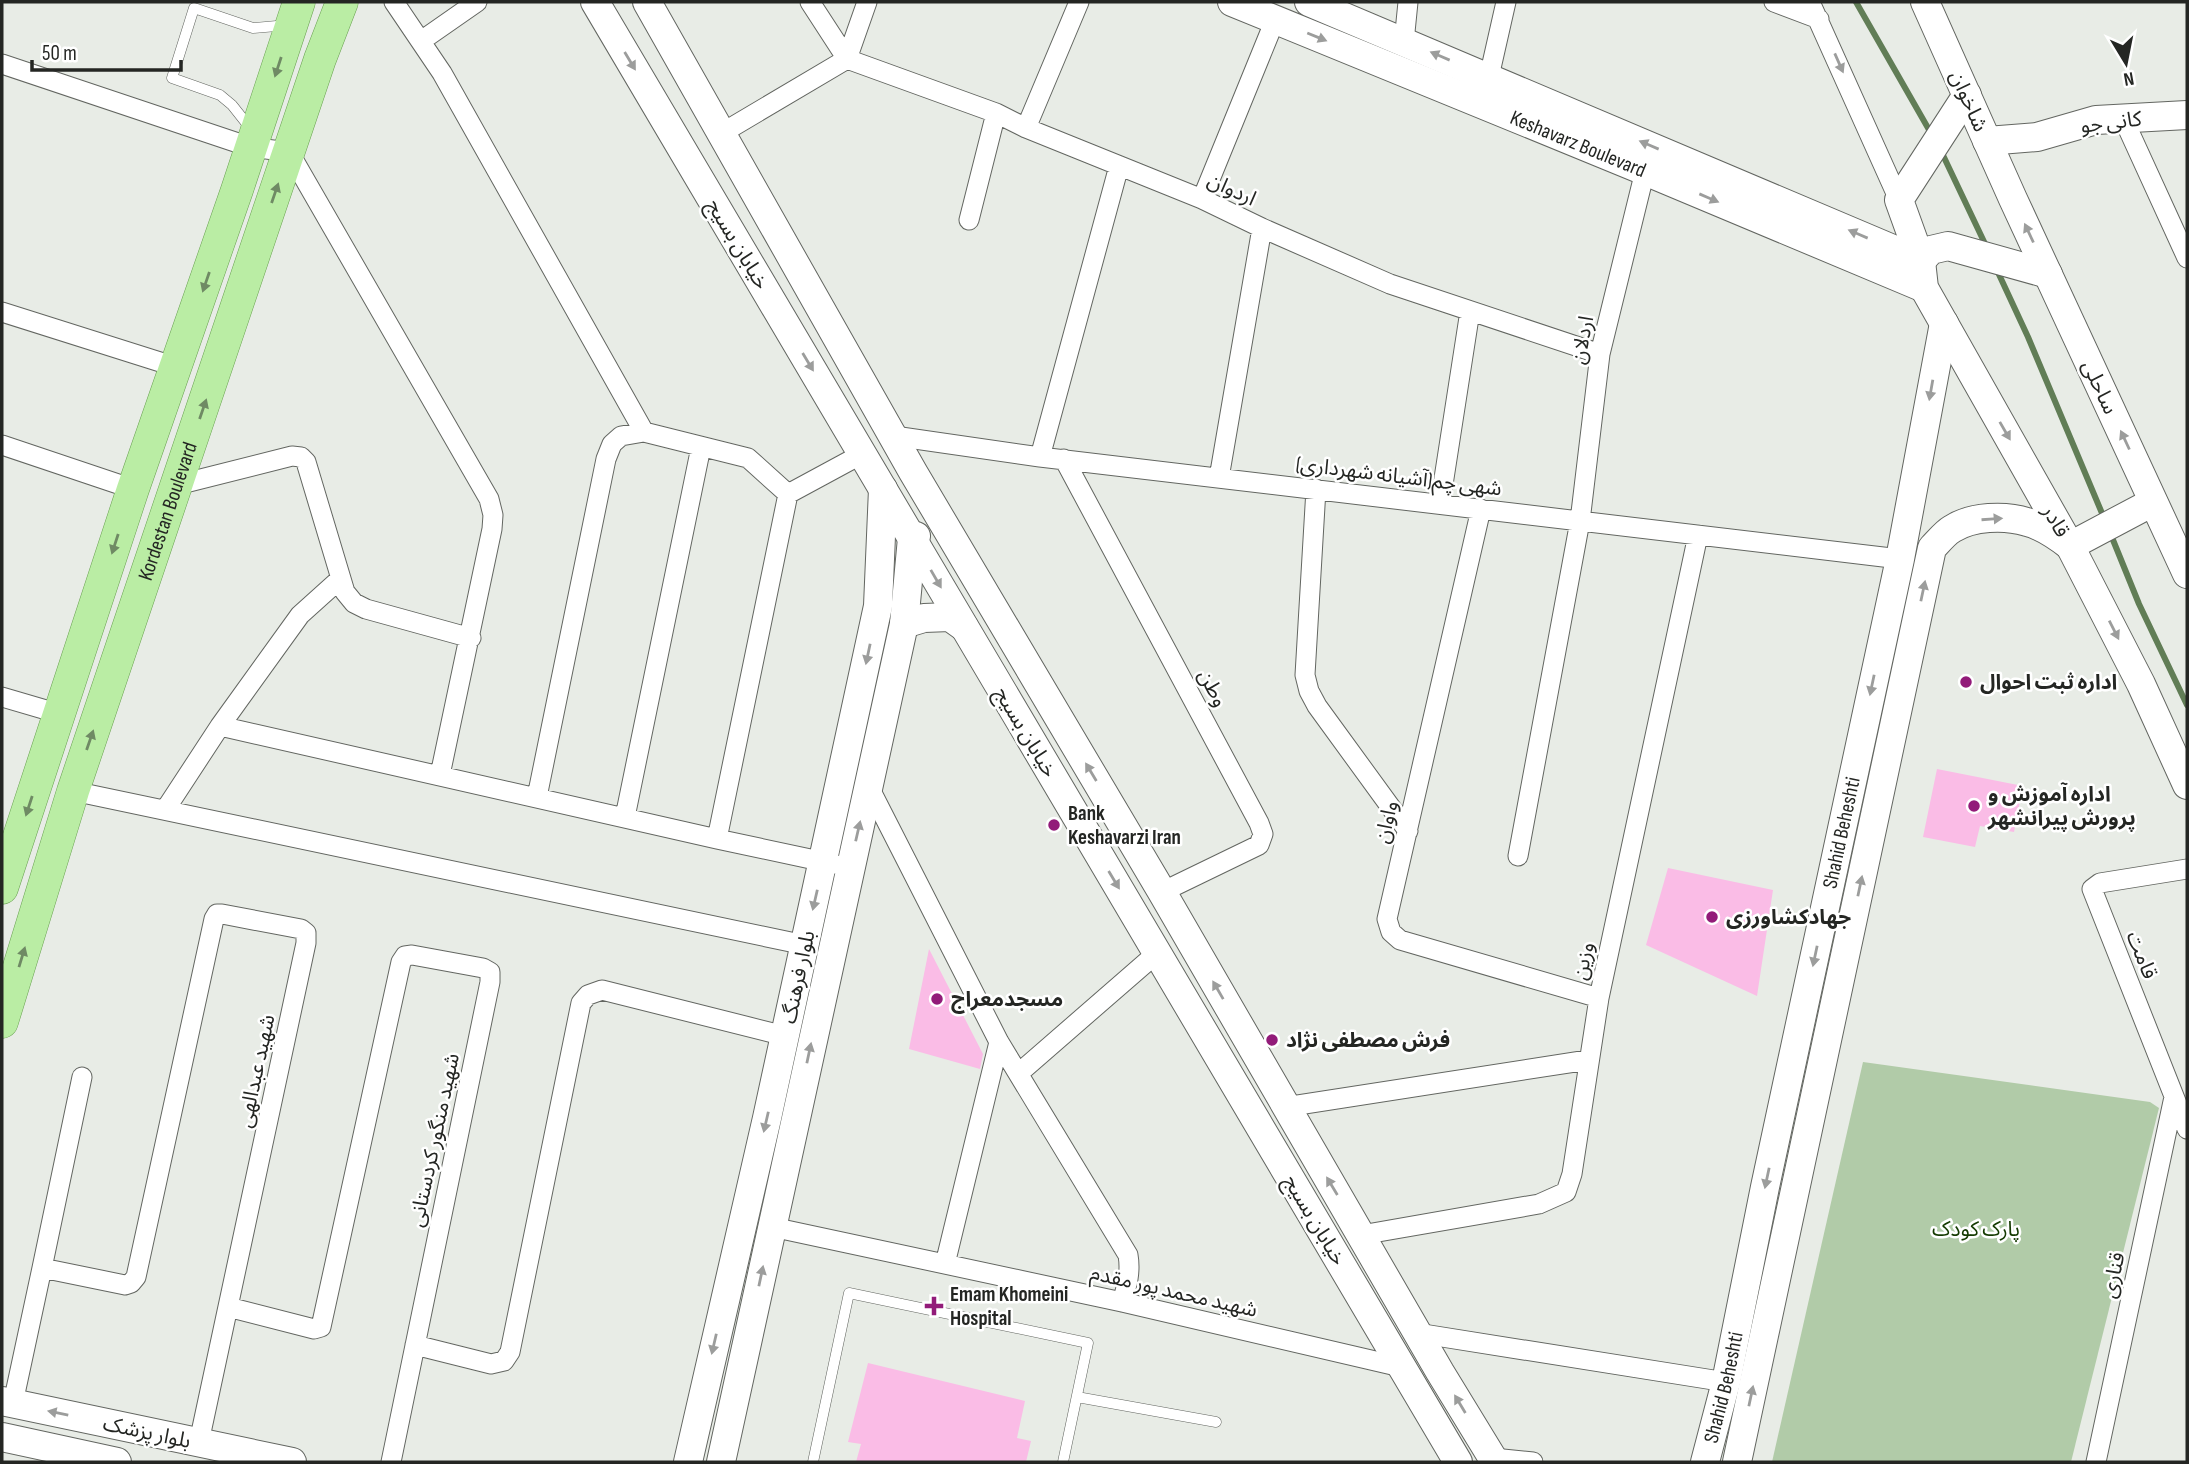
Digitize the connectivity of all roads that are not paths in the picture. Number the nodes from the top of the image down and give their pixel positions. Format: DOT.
graph roads {
  1 [pos="342,2"];
  2 [pos="394,2"];
  3 [pos="477,2"];
  4 [pos="595,2"];
  5 [pos="647,2"];
  6 [pos="810,2"];
  7 [pos="867,2"];
  8 [pos="1079,2"];
  9 [pos="1232,2"];
  10 [pos="1309,2"];
  11 [pos="1408,2"];
  12 [pos="1506,2"];
  13 [pos="1774,2"];
  14 [pos="1925,2"];
  15 [pos="294,8"];
  16 [pos="1814,10"];
  17 [pos="1275,19"];
  18 [pos="421,41"];
  19 [pos="1404,41"];
  20 [pos="848,59"];
  21 [pos="2,64"];
  22 [pos="1489,77"];
  23 [pos="1967,95"];
  24 [pos="996,113"];
  25 [pos="2187,115"];
  26 [pos="2123,118"];
  27 [pos="1026,128"];
  28 [pos="722,133"];
  29 [pos="2037,137"];
  30 [pos="253,141"];
  31 [pos="1987,141"];
  32 [pos="289,152"];
  33 [pos="1119,166"];
  34 [pos="1645,171"];
  35 [pos="2010,191"];
  36 [pos="1903,193"];
  37 [pos="1202,199"];
  38 [pos="970,220"];
  39 [pos="1262,229"];
  40 [pos="2187,258"];
  41 [pos="2048,274"];
  42 [pos="1922,275"];
  43 [pos="816,299"];
  44 [pos="1470,311"];
  45 [pos="2,312"];
  46 [pos="783,319"];
  47 [pos="1944,323"];
  48 [pos="1600,354"];
  49 [pos="176,367"];
  50 [pos="644,432"];
  51 [pos="894,436"];
  52 [pos="2,445"];
  53 [pos="701,447"];
  54 [pos="862,454"];
  55 [pos="1040,457"];
  56 [pos="1063,459"];
  57 [pos="1219,478"];
  58 [pos="177,485"];
  59 [pos="133,489"];
  60 [pos="883,489"];
  61 [pos="1316,489"];
  62 [pos="788,494"];
  63 [pos="2153,502"];
  64 [pos="1440,504"];
  65 [pos="1481,509"];
  66 [pos="942,521"];
  67 [pos="1580,521"];
  68 [pos="1698,535"];
  69 [pos="912,538"];
  70 [pos="2078,542"];
  71 [pos="1900,559"];
  72 [pos="2187,574"];
  73 [pos="341,579"];
  74 [pos="878,606"];
  75 [pos="905,618"];
  76 [pos="964,627"];
  77 [pos="1883,636"];
  78 [pos="471,638"];
  79 [pos="1912,643"];
  80 [pos="2,697"];
  81 [pos="60,714"];
  82 [pos="220,726"];
  83 [pos="440,775"];
  84 [pos="868,785"];
  85 [pos="2187,785"];
  86 [pos="1850,791"];
  87 [pos="73,792"];
  88 [pos="537,797"];
  89 [pos="1879,799"];
  90 [pos="165,810"];
  91 [pos="625,817"];
  92 [pos="1408,831"];
  93 [pos="717,839"];
  94 [pos="1518,856"];
  95 [pos="836,864"];
  96 [pos="2187,869"];
  97 [pos="2,888"];
  98 [pos="1162,892"];
  99 [pos="805,944"];
  100 [pos="1157,953"];
  101 [pos="1599,998"];
  102 [pos="2,1022"];
  103 [pos="785,1036"];
  104 [pos="999,1042"];
  105 [pos="1588,1060"];
  106 [pos="1791,1068"];
  107 [pos="1019,1073"];
  108 [pos="1820,1074"];
  109 [pos="82,1077"];
  110 [pos="2174,1097"];
  111 [pos="1285,1107"];
  112 [pos="2187,1129"];
  113 [pos="772,1227"];
  114 [pos="1361,1235"];
  115 [pos="944,1264"];
  116 [pos="43,1268"];
  117 [pos="1122,1302"];
  118 [pos="228,1307"];
  119 [pos="1418,1333"];
  120 [pos="415,1345"];
  121 [pos="1401,1367"];
  122 [pos="1726,1382"];
  123 [pos="1077,1397"];
  124 [pos="7,1402"];
  125 [pos="1216,1422"];
  126 [pos="2,1437"];
  127 [pos="199,1443"];
  128 [pos="1494,1460"];
  129 [pos="117,1462"];
  130 [pos="292,1462"];
  131 [pos="391,1462"];
  132 [pos="688,1462"];
  133 [pos="721,1462"];
  134 [pos="813,1462"];
  135 [pos="1063,1462"];
  136 [pos="1458,1462"];
  137 [pos="1533,1462"];
  138 [pos="1704,1462"];
  139 [pos="1737,1462"];
  140 [pos="2096,1462"];
  1 -- 32 [label="main road, Kordestan Boulevard"];
  2 -- 18 [label="street"];
  3 -- 18 [label="street"];
  4 -- 46 [label="main road, خیابان بسیج, one-way"];
  5 -- 28 [label="main road, خیابان بسیج"];
  6 -- 20 [label="street"];
  7 -- 20 [label="street"];
  8 -- 27 [label="street"];
  9 -- 17 [label="main road, Keshavarz Boulevard"];
  10 -- 19 [label="main road, Keshavarz Boulevard"];
  11 -- 19 [label="street"];
  12 -- 22 [label="street"];
  13 -- 16 [label="street"];
  14 -- 23 [label="main road, شاخوان"];
  15 -- 30 [label="main road, Kordestan Boulevard, one-way"];
  15 -- 30 [label="lane"];
  16 -- 36 [label="street, one-way"];
  17 -- 34 [label="main road, Keshavarz Boulevard, one-way"];
  17 -- 37 [label="street"];
  18 -- 50 [label="street"];
  22 -- 19 [label="main road, Keshavarz Boulevard, one-way"];
  20 -- 24 [label="street, اردوان"];
  20 -- 28 [label="street"];
  21 -- 30 [label="street"];
  42 -- 22 [label="main road, Keshavarz Boulevard, one-way"];
  23 -- 31 [label="main road, شاخوان"];
  23 -- 36 [label="main road"];
  24 -- 27 [label="street, اردوان"];
  24 -- 38 [label="street"];
  25 -- 26 [label="main road, کانی جو"];
  26 -- 29 [label="main road, کانی جو"];
  26 -- 40 [label="street"];
  27 -- 33 [label="street, اردوان"];
  28 -- 43 [label="main road, خیابان بسیج"];
  29 -- 31 [label="main road, کانی جو"];
  29 -- 35 [label="main road"];
  30 -- 32 [label="street"];
  30 -- 49 [label="main road, Kordestan Boulevard, one-way"];
  31 -- 35 [label="main road, شاخوان"];
  58 -- 32 [label="main road, Kordestan Boulevard, one-way"];
  32 -- 78 [label="street"];
  33 -- 37 [label="street, اردوان"];
  33 -- 55 [label="street"];
  34 -- 42 [label="main road, Keshavarz Boulevard, one-way"];
  34 -- 48 [label="street, اردلان"];
  41 -- 35 [label="main road, ساحلی, one-way"];
  36 -- 42 [label="main road, قادر"];
  37 -- 39 [label="street, اردوان"];
  39 -- 44 [label="street, اردوان"];
  39 -- 57 [label="street"];
  41 -- 42 [label="main road"];
  63 -- 41 [label="main road, ساحلی, one-way"];
  42 -- 47 [label="main road, قادر"];
  43 -- 46 [label="main road"];
  43 -- 51 [label="main road, خیابان بسیج"];
  44 -- 48 [label="street, اردوان"];
  44 -- 64 [label="street"];
  45 -- 49 [label="street"];
  46 -- 54 [label="main road, خیابان بسیج, one-way"];
  47 -- 70 [label="main road, قادر, one-way"];
  47 -- 71 [label="main road, Shahid Beheshti, one-way"];
  48 -- 67 [label="street, اردلان"];
  49 -- 59 [label="main road, Kordestan Boulevard"];
  50 -- 53 [label="street"];
  50 -- 88 [label="street"];
  51 -- 55 [label="street, شهی چم(آشیانه شهرداری)"];
  51 -- 66 [label="main road, خیابان بسیج"];
  52 -- 59 [label="street"];
  53 -- 62 [label="street"];
  53 -- 91 [label="street"];
  54 -- 60 [label="main road, خیابان بسیج"];
  54 -- 62 [label="street"];
  55 -- 56 [label="street, شهی چم(آشیانه شهرداری)"];
  56 -- 57 [label="street, شهی چم(آشیانه شهرداری)"];
  56 -- 98 [label="street, وطن"];
  57 -- 61 [label="street, شهی چم(آشیانه شهرداری)"];
  58 -- 73 [label="street"];
  87 -- 58 [label="main road, Kordestan Boulevard, one-way"];
  59 -- 81 [label="main road, Kordestan Boulevard, one-way"];
  60 -- 69 [label="main road, خیابان بسیج"];
  60 -- 74 [label="main road, بلوار فرهنگ"];
  61 -- 64 [label="street, شهی چم(آشیانه شهرداری)"];
  61 -- 92 [label="street"];
  62 -- 93 [label="street"];
  63 -- 70 [label="main road"];
  63 -- 72 [label="main road, ساحلی"];
  64 -- 65 [label="street, شهی چم(آشیانه شهرداری)"];
  65 -- 67 [label="street, شهی چم(آشیانه شهرداری)"];
  65 -- 92 [label="street, واوان"];
  66 -- 69 [label="main road"];
  98 -- 66 [label="main road, خیابان بسیج, one-way"];
  67 -- 68 [label="street, شهی چم(آشیانه شهرداری)"];
  67 -- 94 [label="street, اردلان"];
  68 -- 71 [label="street, شهی چم(آشیانه شهرداری)"];
  68 -- 101 [label="street, وزین"];
  69 -- 75 [label="main road, بلوار فرهنگ"];
  69 -- 76 [label="main road, خیابان بسیج, one-way"];
  79 -- 70 [label="main road, Shahid Beheshti, one-way"];
  70 -- 85 [label="main road, قادر, one-way"];
  71 -- 77 [label="main road, Shahid Beheshti"];
  73 -- 78 [label="street"];
  73 -- 82 [label="street"];
  74 -- 75 [label="main road"];
  74 -- 95 [label="main road, بلوار فرهنگ, one-way"];
  75 -- 76 [label="main road"];
  75 -- 84 [label="main road, بلوار فرهنگ"];
  76 -- 100 [label="main road, خیابان بسیج, one-way"];
  77 -- 79 [label="main road"];
  77 -- 86 [label="main road, Shahid Beheshti, one-way"];
  78 -- 83 [label="street"];
  79 -- 89 [label="main road, Shahid Beheshti"];
  80 -- 81 [label="street"];
  81 -- 97 [label="main road, Kordestan Boulevard, one-way"];
  82 -- 83 [label="street"];
  82 -- 90 [label="street"];
  83 -- 88 [label="street"];
  95 -- 84 [label="main road, بلوار فرهنگ, one-way"];
  84 -- 104 [label="street"];
  86 -- 89 [label="main road"];
  86 -- 106 [label="main road, Shahid Beheshti, one-way"];
  87 -- 90 [label="street"];
  102 -- 87 [label="main road, Kordestan Boulevard, one-way"];
  88 -- 91 [label="street"];
  108 -- 89 [label="main road, Shahid Beheshti, one-way"];
  90 -- 99 [label="street"];
  91 -- 93 [label="street"];
  92 -- 101 [label="street, واوان"];
  93 -- 95 [label="street"];
  95 -- 99 [label="main road, بلوار فرهنگ, one-way"];
  113 -- 95 [label="main road, بلوار فرهنگ, one-way"];
  96 -- 110 [label="street, قامت"];
  111 -- 98 [label="main road, خیابان بسیج, one-way"];
  99 -- 103 [label="main road, بلوار فرهنگ"];
  100 -- 107 [label="street"];
  100 -- 121 [label="main road, خیابان بسیج"];
  101 -- 105 [label="street, وزین"];
  103 -- 120 [label="street"];
  103 -- 132 [label="main road, بلوار فرهنگ, one-way"];
  104 -- 107 [label="street"];
  104 -- 115 [label="street"];
  105 -- 111 [label="street"];
  105 -- 114 [label="street, وزین"];
  106 -- 108 [label="main road"];
  106 -- 122 [label="main road, Shahid Beheshti, one-way"];
  107 -- 117 [label="street"];
  139 -- 108 [label="main road, Shahid Beheshti, one-way"];
  109 -- 116 [label="street"];
  110 -- 112 [label="street, قامت"];
  110 -- 140 [label="street, قناری"];
  114 -- 111 [label="main road, خیابان بسیج, one-way"];
  113 -- 115 [label="street, شهید محمد پور مقدم"];
  133 -- 113 [label="main road, بلوار فرهنگ, one-way"];
  114 -- 119 [label="main road, خیابان بسیج"];
  115 -- 117 [label="street, شهید محمد پور مقدم"];
  116 -- 118 [label="street, شهید عبدالهی"];
  116 -- 124 [label="street"];
  117 -- 121 [label="street, شهید محمد پور مقدم"];
  118 -- 120 [label="street, شهید منگور کردستانی"];
  118 -- 127 [label="street"];
  119 -- 122 [label="street"];
  128 -- 119 [label="main road, خیابان بسیج, one-way"];
  120 -- 131 [label="street, شهید منگور کردستانی"];
  121 -- 136 [label="main road, خیابان بسیج"];
  122 -- 138 [label="main road, Shahid Beheshti"];
  123 -- 125 [label="lane"];
  123 -- 134 [label="lane"];
  123 -- 135 [label="lane"];
  127 -- 124 [label="main road, بلوار پزشک, one-way"];
  126 -- 129 [label="main road, بلوار پزشک"];
  127 -- 130 [label="main road, بلوار پزشک"];
  128 -- 137 [label="street"];
}
